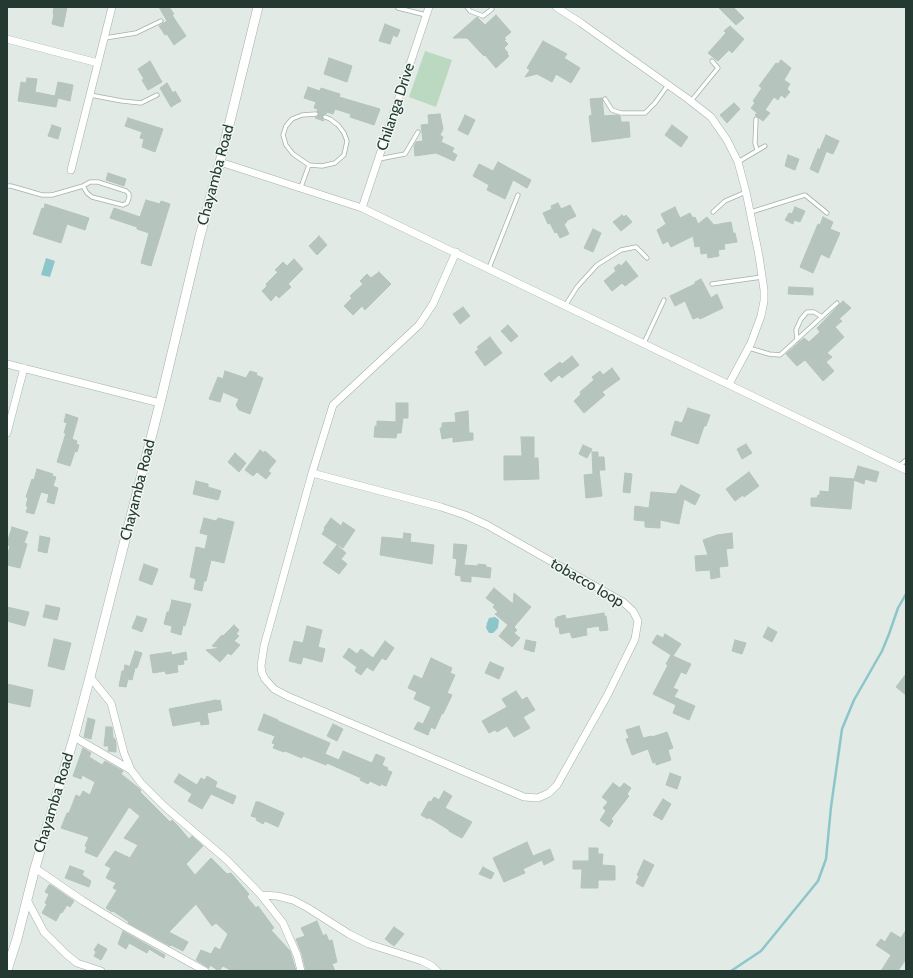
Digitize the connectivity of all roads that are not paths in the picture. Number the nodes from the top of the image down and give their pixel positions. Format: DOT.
graph roads {
  1 [pos="112,7"];
  2 [pos="258,7"];
  3 [pos="429,7"];
  4 [pos="467,7"];
  5 [pos="556,7"];
  6 [pos="398,8"];
  7 [pos="492,9"];
  8 [pos="426,16"];
  9 [pos="161,21"];
  10 [pos="105,38"];
  11 [pos="7,39"];
  12 [pos="712,61"];
  13 [pos="98,63"];
  14 [pos="668,85"];
  15 [pos="90,95"];
  16 [pos="157,95"];
  17 [pos="605,100"];
  18 [pos="691,101"];
  19 [pos="316,114"];
  20 [pos="325,117"];
  21 [pos="756,119"];
  22 [pos="418,132"];
  23 [pos="765,146"];
  24 [pos="757,150"];
  25 [pos="379,159"];
  26 [pos="220,162"];
  27 [pos="738,162"];
  28 [pos="309,165"];
  29 [pos="71,170"];
  30 [pos="7,186"];
  31 [pos="82,186"];
  32 [pos="301,187"];
  33 [pos="746,192"];
  34 [pos="518,195"];
  35 [pos="362,208"];
  36 [pos="713,212"];
  37 [pos="751,212"];
  38 [pos="827,213"];
  39 [pos="456,252"];
  40 [pos="647,258"];
  41 [pos="489,268"];
  42 [pos="762,277"];
  43 [pos="712,284"];
  44 [pos="664,300"];
  45 [pos="837,303"];
  46 [pos="565,306"];
  47 [pos="822,317"];
  48 [pos="797,340"];
  49 [pos="644,343"];
  50 [pos="749,348"];
  51 [pos="7,364"];
  52 [pos="24,368"];
  53 [pos="729,384"];
  54 [pos="160,404"];
  55 [pos="7,434"];
  56 [pos="906,460"];
  57 [pos="903,468"];
  58 [pos="312,473"];
  59 [pos="90,677"];
  60 [pos="74,737"];
  61 [pos="131,770"];
  62 [pos="35,868"];
  63 [pos="261,895"];
  64 [pos="27,900"];
  65 [pos="7,970"];
  66 [pos="101,971"];
  67 [pos="205,971"];
  68 [pos="301,971"];
  69 [pos="436,971"];
  1 -- 10 [label="street"];
  2 -- 26 [label="street, Chayamba Road"];
  3 -- 8 [label="street, Chilanga Drive"];
  4 -- 7 [label="lane"];
  5 -- 14 [label="street"];
  6 -- 8 [label="lane"];
  8 -- 25 [label="street, Chilanga Drive"];
  9 -- 10 [label="lane"];
  10 -- 13 [label="street"];
  11 -- 13 [label="street"];
  12 -- 18 [label="lane"];
  13 -- 15 [label="street"];
  14 -- 17 [label="lane"];
  14 -- 18 [label="street"];
  15 -- 16 [label="lane"];
  15 -- 29 [label="street"];
  18 -- 27 [label="street"];
  19 -- 28 [label="lane"];
  20 -- 28 [label="lane"];
  21 -- 24 [label="lane"];
  22 -- 25 [label="lane"];
  23 -- 24 [label="lane"];
  24 -- 27 [label="lane"];
  25 -- 35 [label="street, Chilanga Drive"];
  26 -- 32 [label="street"];
  26 -- 54 [label="street, Chayamba Road"];
  27 -- 33 [label="street"];
  28 -- 32 [label="lane"];
  30 -- 31 [label="lane"];
  31 -- 31 [label="lane"];
  32 -- 35 [label="street"];
  33 -- 36 [label="lane"];
  33 -- 37 [label="street"];
  34 -- 41 [label="lane"];
  35 -- 39 [label="street"];
  37 -- 38 [label="lane"];
  37 -- 42 [label="street"];
  39 -- 41 [label="street"];
  39 -- 58 [label="street, tobacco loop"];
  40 -- 46 [label="lane"];
  41 -- 46 [label="street"];
  42 -- 43 [label="lane"];
  42 -- 50 [label="street"];
  44 -- 49 [label="lane"];
  45 -- 47 [label="lane"];
  46 -- 49 [label="street"];
  47 -- 48 [label="lane"];
  47 -- 48 [label="lane"];
  48 -- 50 [label="lane"];
  49 -- 53 [label="street"];
  50 -- 53 [label="street"];
  51 -- 52 [label="street"];
  52 -- 54 [label="street"];
  52 -- 55 [label="street"];
  53 -- 57 [label="street"];
  54 -- 59 [label="street, Chayamba Road"];
  56 -- 57 [label="lane"];
  58 -- 58 [label="street, tobacco loop"];
  59 -- 60 [label="street, Chayamba Road"];
  59 -- 61 [label="street"];
  60 -- 61 [label="street"];
  60 -- 62 [label="street, Chayamba Road"];
  61 -- 63 [label="street"];
  62 -- 64 [label="street, Chayamba Road"];
  62 -- 67 [label="street"];
  63 -- 68 [label="street"];
  63 -- 69 [label="street"];
  64 -- 65 [label="street, Chayamba Road"];
  64 -- 66 [label="street"];
}
